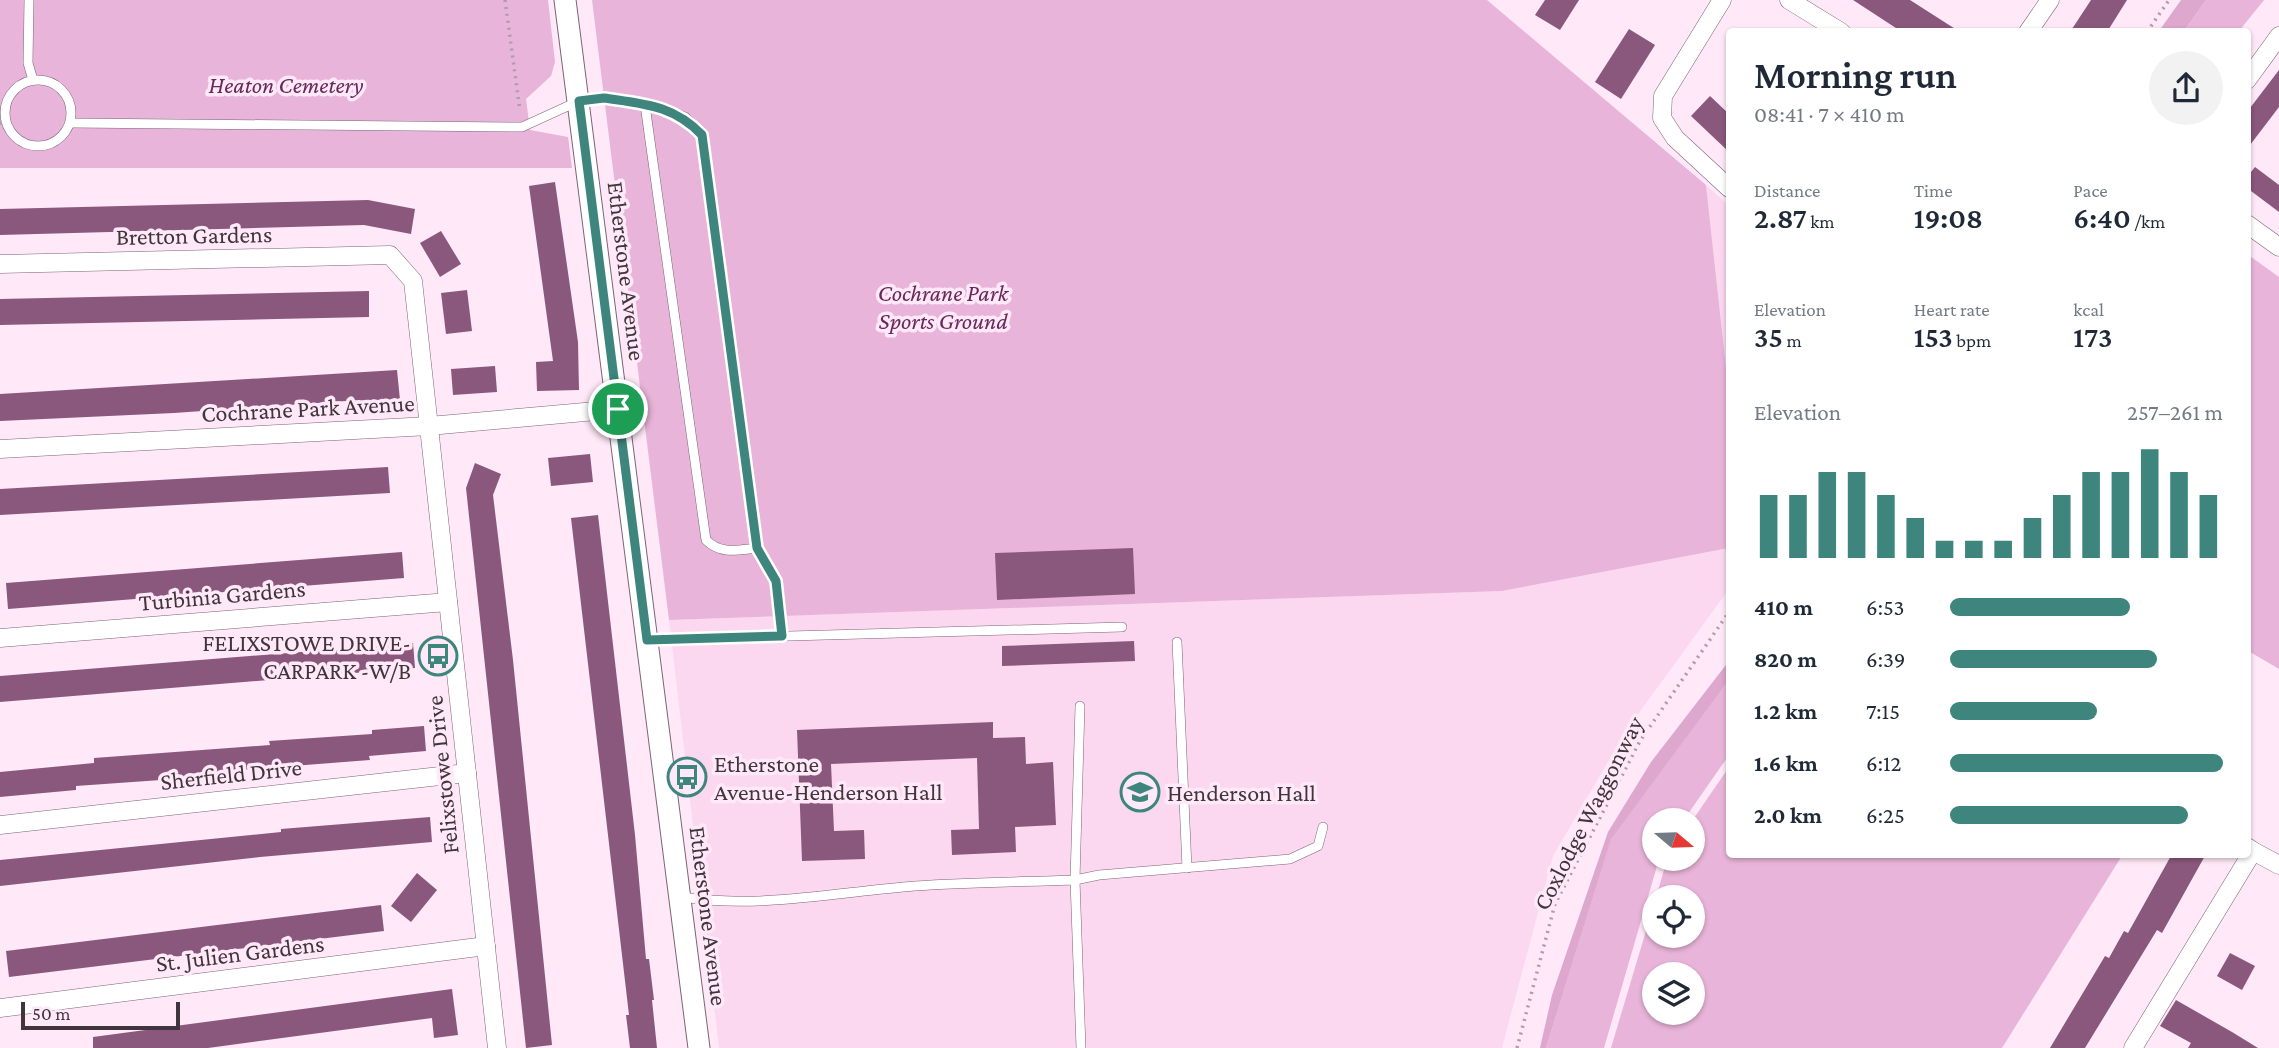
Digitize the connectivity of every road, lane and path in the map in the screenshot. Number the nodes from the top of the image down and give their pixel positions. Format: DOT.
graph roads {
  1 [pos="29,0"];
  2 [pos="505,0"];
  3 [pos="565,0"];
  4 [pos="1722,0"];
  5 [pos="1789,0"];
  6 [pos="2050,0"];
  7 [pos="2169,0"];
  8 [pos="1834,28"];
  9 [pos="2031,28"];
  10 [pos="2150,28"];
  11 [pos="2279,36"];
  12 [pos="2251,74"];
  13 [pos="33,80"];
  14 [pos="579,101"];
  15 [pos="645,105"];
  16 [pos="3,123"];
  17 [pos="71,123"];
  18 [pos="522,127"];
  19 [pos="1726,185"];
  20 [pos="2251,227"];
  21 [pos="2279,247"];
  22 [pos="390,255"];
  23 [pos="0,264"];
  24 [pos="618,409"];
  25 [pos="429,426"];
  26 [pos="0,449"];
  27 [pos="757,548"];
  28 [pos="448,601"];
  29 [pos="1726,616"];
  30 [pos="1122,627"];
  31 [pos="782,636"];
  32 [pos="0,638"];
  33 [pos="647,640"];
  34 [pos="1177,642"];
  35 [pos="1080,706"];
  36 [pos="467,773"];
  37 [pos="0,825"];
  38 [pos="1323,827"];
  39 [pos="2251,850"];
  40 [pos="2245,858"];
  41 [pos="2279,865"];
  42 [pos="1188,868"];
  43 [pos="1075,880"];
  44 [pos="680,897"];
  45 [pos="486,946"];
  46 [pos="0,1008"];
  47 [pos="497,1048"];
  48 [pos="699,1048"];
  49 [pos="1081,1048"];
  50 [pos="1517,1048"];
  51 [pos="2133,1048"];
  1 -- 13 [label="lane"];
  2 -- 18 [label="path"];
  3 -- 14 [label="street, Etherstone Avenue"];
  4 -- 19 [label="street"];
  5 -- 8 [label="street"];
  6 -- 9 [label="street"];
  7 -- 10 [label="path"];
  11 -- 12 [label="street"];
  13 -- 16 [label="lane"];
  13 -- 17 [label="lane"];
  14 -- 15 [label="lane"];
  14 -- 18 [label="lane"];
  14 -- 24 [label="street, Etherstone Avenue"];
  15 -- 27 [label="lane"];
  15 -- 27 [label="lane"];
  16 -- 17 [label="lane"];
  17 -- 18 [label="lane"];
  20 -- 21 [label="street"];
  22 -- 23 [label="street, Bretton Gardens"];
  22 -- 25 [label="street, Felixstowe Drive"];
  24 -- 25 [label="street, Cochrane Park Avenue"];
  24 -- 33 [label="street, Etherstone Avenue"];
  25 -- 26 [label="street, Cochrane Park Avenue"];
  25 -- 28 [label="street, Felixstowe Drive"];
  27 -- 31 [label="lane"];
  28 -- 32 [label="street, Turbinia Gardens"];
  28 -- 36 [label="street, Felixstowe Drive"];
  29 -- 50 [label="path, Coxlodge Waggonway"];
  30 -- 31 [label="lane"];
  31 -- 33 [label="lane"];
  33 -- 44 [label="street, Etherstone Avenue"];
  34 -- 42 [label="lane"];
  35 -- 43 [label="lane"];
  36 -- 37 [label="street, Sherfield Drive"];
  36 -- 45 [label="street, Felixstowe Drive"];
  38 -- 42 [label="lane"];
  39 -- 41 [label="street"];
  40 -- 51 [label="street"];
  42 -- 43 [label="lane"];
  43 -- 44 [label="lane"];
  43 -- 49 [label="lane"];
  44 -- 48 [label="street, Etherstone Avenue"];
  45 -- 46 [label="street, St. Julien Gardens"];
  45 -- 47 [label="street, Felixstowe Drive"];
}
